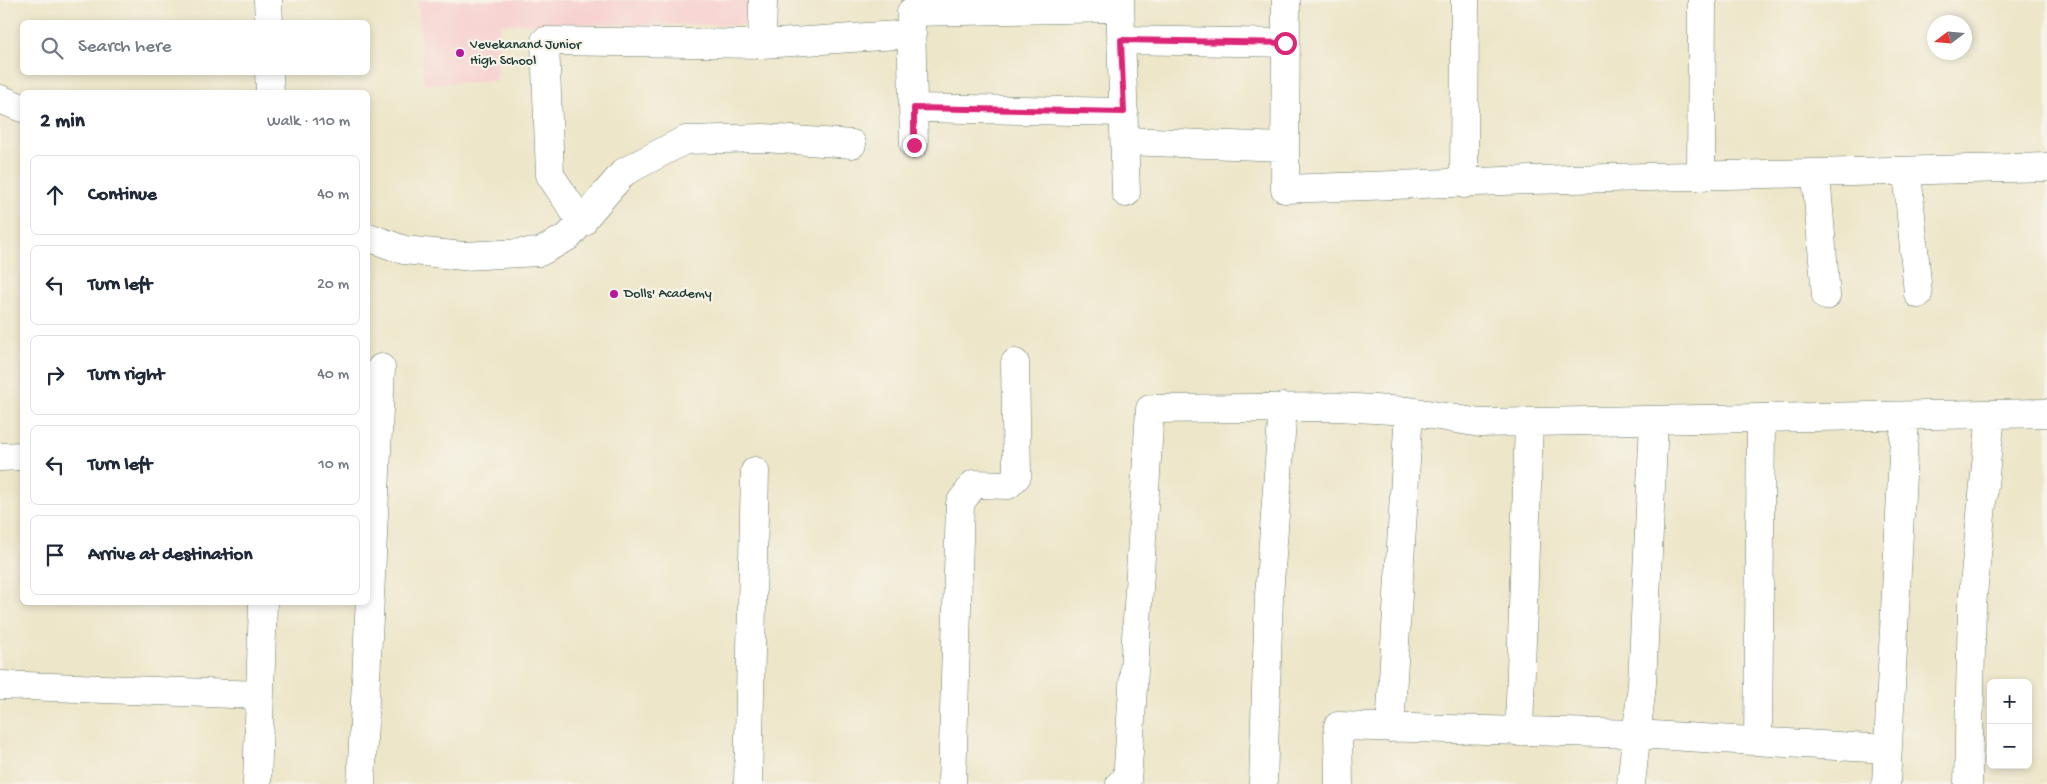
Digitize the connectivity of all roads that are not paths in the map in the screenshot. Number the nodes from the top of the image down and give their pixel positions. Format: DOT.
graph roads {
  1 [pos="268,0"];
  2 [pos="763,0"];
  3 [pos="1286,0"];
  4 [pos="1465,0"];
  5 [pos="1702,0"];
  6 [pos="1120,4"];
  7 [pos="911,16"];
  8 [pos="269,20"];
  9 [pos="1121,40"];
  10 [pos="1285,43"];
  11 [pos="762,44"];
  12 [pos="269,75"];
  13 [pos="270,90"];
  14 [pos="0,99"];
  15 [pos="20,107"];
  16 [pos="914,108"];
  17 [pos="1124,112"];
  18 [pos="1125,140"];
  19 [pos="852,144"];
  20 [pos="914,145"];
  21 [pos="1285,147"];
  22 [pos="2047,167"];
  23 [pos="1907,171"];
  24 [pos="1816,174"];
  25 [pos="1701,177"];
  26 [pos="1464,184"];
  27 [pos="1126,193"];
  28 [pos="582,223"];
  29 [pos="370,239"];
  30 [pos="1918,294"];
  31 [pos="1826,296"];
  32 [pos="1015,363"];
  33 [pos="381,368"];
  34 [pos="1283,407"];
  35 [pos="1409,411"];
  36 [pos="2047,413"];
  37 [pos="1991,415"];
  38 [pos="1905,417"];
  39 [pos="1762,420"];
  40 [pos="1654,421"];
  41 [pos="1529,423"];
  42 [pos="20,456"];
  43 [pos="0,457"];
  44 [pos="755,470"];
  45 [pos="370,597"];
  46 [pos="263,605"];
  47 [pos="370,605"];
  48 [pos="0,685"];
  49 [pos="259,695"];
  50 [pos="1390,728"];
  51 [pos="1519,732"];
  52 [pos="1636,734"];
  53 [pos="1758,741"];
  54 [pos="1887,749"];
  55 [pos="257,784"];
  56 [pos="361,784"];
  57 [pos="748,784"];
  58 [pos="952,784"];
  59 [pos="1120,784"];
  60 [pos="1263,784"];
  61 [pos="1339,784"];
  62 [pos="1631,784"];
  63 [pos="1886,784"];
  64 [pos="1968,784"];
  1 -- 8 [label="street"];
  2 -- 11 [label="street"];
  3 -- 10 [label="street"];
  4 -- 26 [label="street"];
  5 -- 25 [label="street"];
  6 -- 7 [label="street"];
  6 -- 9 [label="street"];
  7 -- 11 [label="street"];
  7 -- 16 [label="street"];
  9 -- 10 [label="street"];
  9 -- 17 [label="street"];
  10 -- 21 [label="street"];
  11 -- 28 [label="street"];
  12 -- 13 [label="street"];
  14 -- 15 [label="street"];
  16 -- 17 [label="street"];
  16 -- 20 [label="street"];
  17 -- 18 [label="street"];
  18 -- 21 [label="street"];
  18 -- 27 [label="street"];
  19 -- 28 [label="street"];
  21 -- 26 [label="street"];
  22 -- 23 [label="street"];
  23 -- 24 [label="street"];
  23 -- 30 [label="street"];
  24 -- 25 [label="street"];
  24 -- 31 [label="street"];
  25 -- 26 [label="street"];
  28 -- 29 [label="street"];
  32 -- 58 [label="street"];
  33 -- 45 [label="street"];
  34 -- 35 [label="street"];
  34 -- 59 [label="street"];
  34 -- 60 [label="street"];
  35 -- 41 [label="street"];
  35 -- 50 [label="street"];
  36 -- 37 [label="street"];
  37 -- 38 [label="street"];
  37 -- 64 [label="street"];
  38 -- 39 [label="street"];
  38 -- 54 [label="street"];
  39 -- 40 [label="street"];
  39 -- 53 [label="street"];
  40 -- 41 [label="street"];
  40 -- 52 [label="street"];
  41 -- 51 [label="street"];
  42 -- 43 [label="street"];
  44 -- 57 [label="street"];
  46 -- 49 [label="street"];
  47 -- 56 [label="street"];
  48 -- 49 [label="street"];
  49 -- 55 [label="street"];
  50 -- 51 [label="street"];
  50 -- 61 [label="street"];
  51 -- 52 [label="street"];
  52 -- 53 [label="street"];
  52 -- 62 [label="street"];
  53 -- 54 [label="street"];
  54 -- 63 [label="street"];
}
